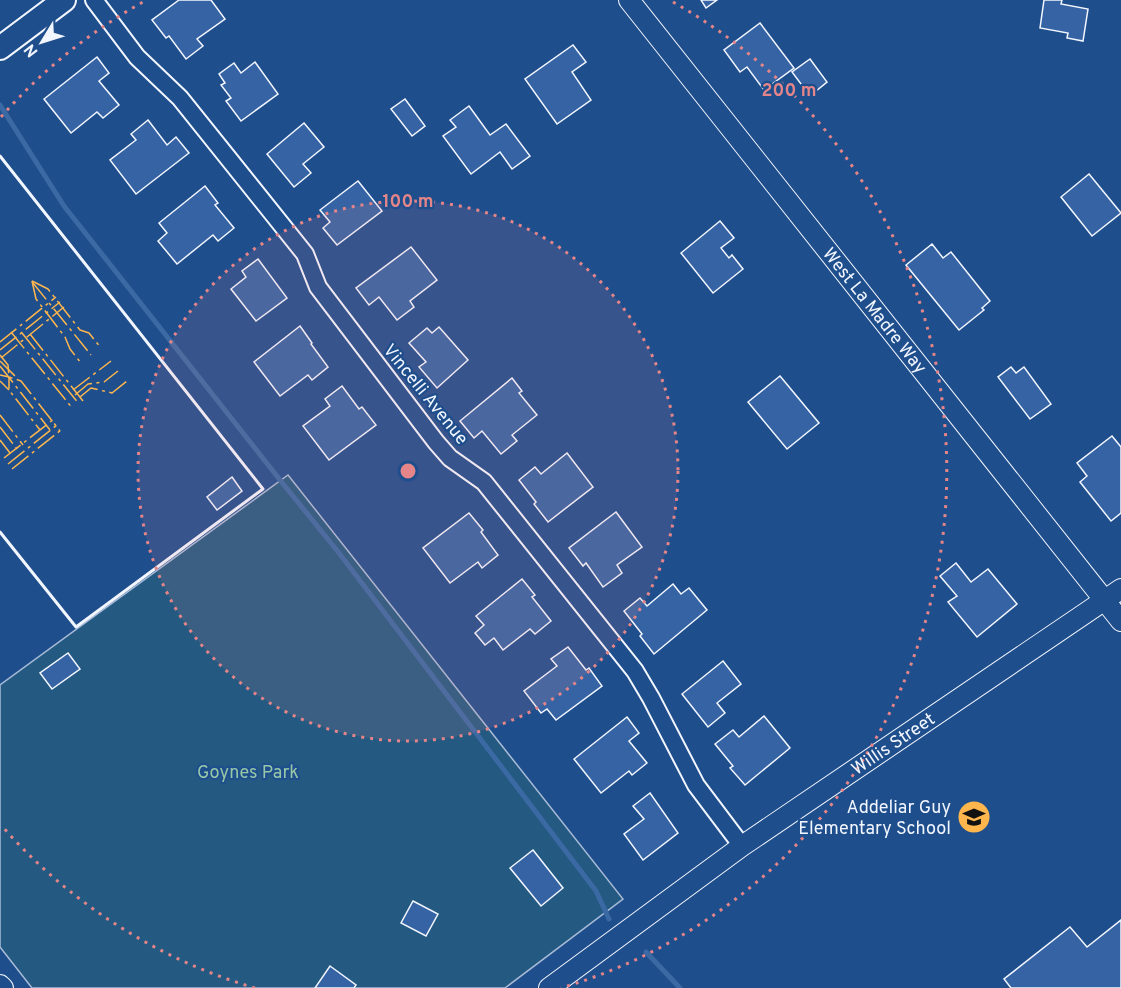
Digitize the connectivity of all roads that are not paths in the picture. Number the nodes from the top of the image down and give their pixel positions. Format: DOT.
graph roads {
  1 [pos="64,0"];
  2 [pos="94,0"];
  3 [pos="629,0"];
  4 [pos="0,48"];
  5 [pos="1121,589"];
  6 [pos="1105,601"];
  7 [pos="1121,621"];
  8 [pos="742,846"];
  9 [pos="549,988"];
  1 -- 4 [label="main road"];
  2 -- 8 [label="street, Vincelli Avenue"];
  3 -- 6 [label="street, West La Madre Way"];
  5 -- 6 [label="street, Willis Street"];
  6 -- 7 [label="street, West La Madre Way"];
  6 -- 8 [label="street, Willis Street"];
  8 -- 9 [label="street, Willis Street"];
}
